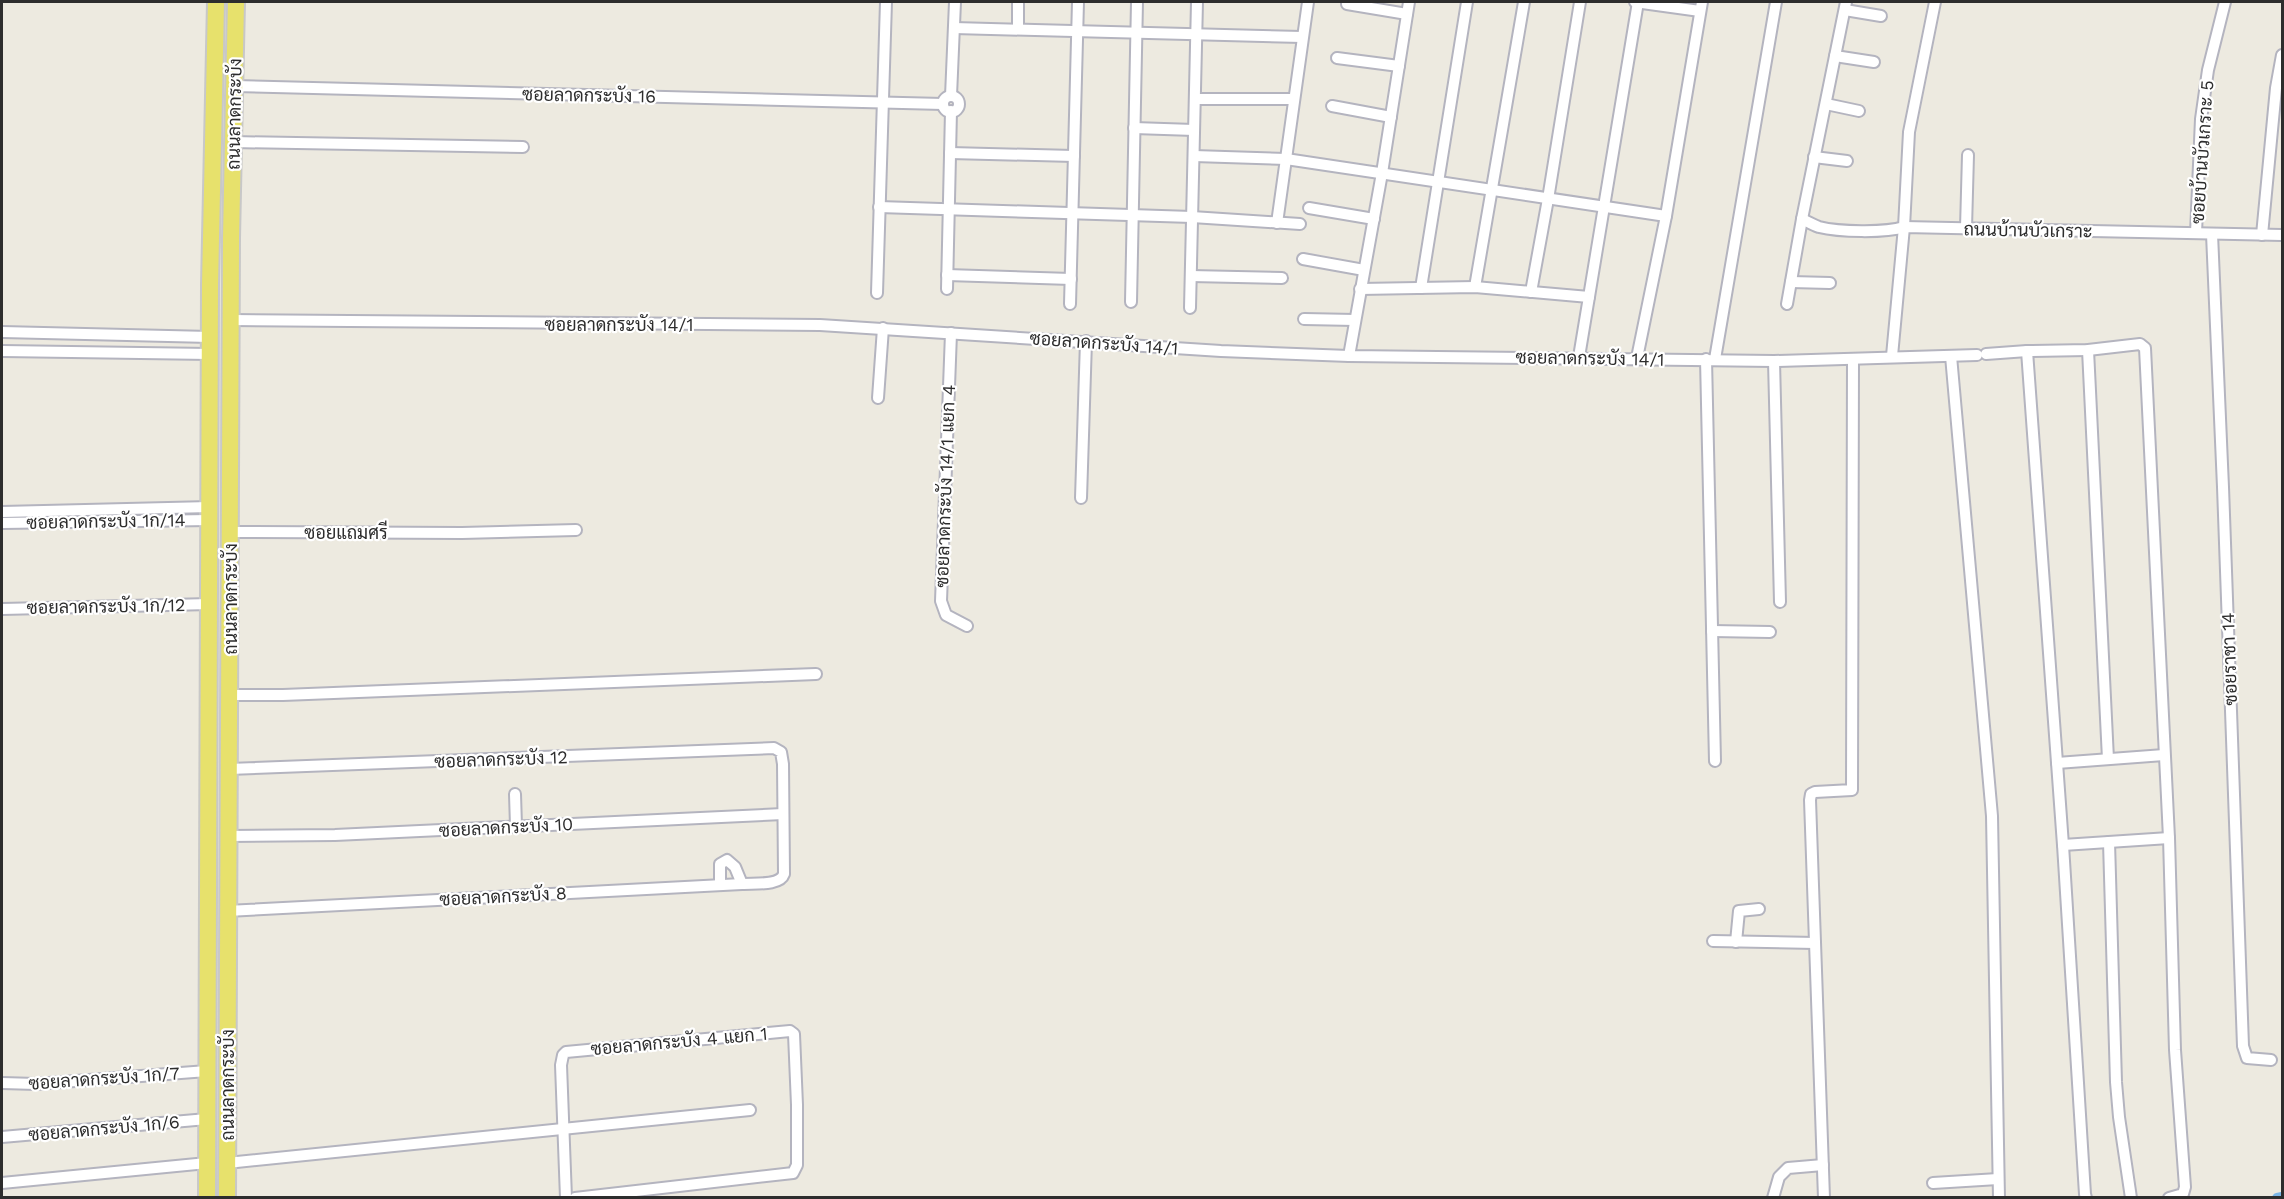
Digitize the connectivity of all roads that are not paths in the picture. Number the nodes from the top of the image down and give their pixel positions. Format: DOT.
graph roads {
  1 [pos="216,2"];
  2 [pos="236,2"];
  3 [pos="886,2"];
  4 [pos="955,2"];
  5 [pos="1018,2"];
  6 [pos="1078,2"];
  7 [pos="1137,2"];
  8 [pos="1197,2"];
  9 [pos="1308,2"];
  10 [pos="1409,2"];
  11 [pos="1467,2"];
  12 [pos="1524,2"];
  13 [pos="1580,2"];
  14 [pos="1637,2"];
  15 [pos="1776,2"];
  16 [pos="1935,2"];
  17 [pos="2225,2"];
  18 [pos="1347,4"];
  19 [pos="1701,6"];
  20 [pos="1846,6"];
  21 [pos="1407,14"];
  22 [pos="1881,16"];
  23 [pos="954,28"];
  24 [pos="1018,30"];
  25 [pos="1077,31"];
  26 [pos="1137,33"];
  27 [pos="1196,34"];
  28 [pos="1302,37"];
  29 [pos="2283,55"];
  30 [pos="1835,56"];
  31 [pos="1337,58"];
  32 [pos="1874,62"];
  33 [pos="1399,66"];
  34 [pos="234,86"];
  35 [pos="1195,99"];
  36 [pos="1294,99"];
  37 [pos="884,102"];
  38 [pos="949,104"];
  39 [pos="1826,104"];
  40 [pos="1332,106"];
  41 [pos="1859,111"];
  42 [pos="1391,117"];
  43 [pos="1134,128"];
  44 [pos="1194,130"];
  45 [pos="233,142"];
  46 [pos="523,147"];
  47 [pos="950,153"];
  48 [pos="1968,155"];
  49 [pos="1074,156"];
  50 [pos="1194,156"];
  51 [pos="1815,157"];
  52 [pos="1286,159"];
  53 [pos="1847,160"];
  54 [pos="1382,173"];
  55 [pos="1440,181"];
  56 [pos="1493,189"];
  57 [pos="1548,199"];
  58 [pos="1606,206"];
  59 [pos="879,207"];
  60 [pos="1309,208"];
  61 [pos="949,210"];
  62 [pos="1072,214"];
  63 [pos="1132,216"];
  64 [pos="1666,216"];
  65 [pos="1192,217"];
  66 [pos="1374,219"];
  67 [pos="1802,219"];
  68 [pos="1277,223"];
  69 [pos="1300,224"];
  70 [pos="1904,227"];
  71 [pos="1966,228"];
  72 [pos="2196,233"];
  73 [pos="2212,234"];
  74 [pos="2262,235"];
  75 [pos="2283,235"];
  76 [pos="1302,260"];
  77 [pos="1364,270"];
  78 [pos="947,275"];
  79 [pos="1191,276"];
  80 [pos="1282,278"];
  81 [pos="1071,279"];
  82 [pos="1791,282"];
  83 [pos="1830,283"];
  84 [pos="1475,287"];
  85 [pos="1421,288"];
  86 [pos="947,289"];
  87 [pos="1360,289"];
  88 [pos="1531,292"];
  89 [pos="877,293"];
  90 [pos="1589,297"];
  91 [pos="1131,302"];
  92 [pos="1070,304"];
  93 [pos="1787,304"];
  94 [pos="1190,308"];
  95 [pos="1304,319"];
  96 [pos="231,320"];
  97 [pos="1355,320"];
  98 [pos="883,328"];
  99 [pos="2,332"];
  100 [pos="951,333"];
  101 [pos="210,336"];
  102 [pos="1086,341"];
  103 [pos="2088,350"];
  104 [pos="2,351"];
  105 [pos="2028,351"];
  106 [pos="210,354"];
  107 [pos="1349,356"];
  108 [pos="1892,356"];
  109 [pos="1951,356"];
  110 [pos="1579,357"];
  111 [pos="1637,358"];
  112 [pos="1710,359"];
  113 [pos="1853,359"];
  114 [pos="1774,361"];
  115 [pos="878,398"];
  116 [pos="1081,498"];
  117 [pos="101,509"];
  118 [pos="2,512"];
  119 [pos="210,513"];
  120 [pos="231,519"];
  121 [pos="101,522"];
  122 [pos="2,523"];
  123 [pos="576,530"];
  124 [pos="1780,602"];
  125 [pos="210,604"];
  126 [pos="2,609"];
  127 [pos="967,626"];
  128 [pos="1712,632"];
  129 [pos="1770,632"];
  130 [pos="816,674"];
  131 [pos="230,695"];
  132 [pos="2164,755"];
  133 [pos="2108,759"];
  134 [pos="1714,761"];
  135 [pos="2057,764"];
  136 [pos="229,768"];
  137 [pos="515,794"];
  138 [pos="783,814"];
  139 [pos="516,826"];
  140 [pos="228,836"];
  141 [pos="2169,838"];
  142 [pos="2109,842"];
  143 [pos="2063,845"];
  144 [pos="742,884"];
  145 [pos="720,885"];
  146 [pos="1759,909"];
  147 [pos="227,911"];
  148 [pos="1713,941"];
  149 [pos="1736,942"];
  150 [pos="1815,943"];
  151 [pos="2271,1060"];
  152 [pos="207,1071"];
  153 [pos="2,1083"];
  154 [pos="750,1110"];
  155 [pos="207,1119"];
  156 [pos="564,1130"];
  157 [pos="2,1137"];
  158 [pos="207,1162"];
  159 [pos="227,1163"];
  160 [pos="1823,1165"];
  161 [pos="1998,1179"];
  162 [pos="2,1183"];
  163 [pos="1933,1183"];
  164 [pos="207,1197"];
  165 [pos="227,1197"];
  166 [pos="566,1197"];
  167 [pos="575,1197"];
  168 [pos="1773,1197"];
  169 [pos="1824,1197"];
  170 [pos="1999,1197"];
  171 [pos="2086,1197"];
  172 [pos="2131,1197"];
  173 [pos="2169,1197"];
  1 -- 101 [label="main road, ถนนลาดกระบัง"];
  2 -- 34 [label="main road, ถนนลาดกระบัง"];
  3 -- 37 [label="street"];
  4 -- 23 [label="street"];
  5 -- 24 [label="street"];
  6 -- 25 [label="street"];
  7 -- 26 [label="street"];
  8 -- 27 [label="street"];
  9 -- 28 [label="street"];
  10 -- 21 [label="street"];
  11 -- 55 [label="street"];
  12 -- 56 [label="street"];
  13 -- 57 [label="street"];
  14 -- 19 [label="street"];
  14 -- 58 [label="street"];
  15 -- 112 [label="street"];
  16 -- 70 [label="street"];
  17 -- 72 [label="street, ซอยบ้านบัวเกราะ 5"];
  18 -- 21 [label="street"];
  19 -- 64 [label="street"];
  20 -- 22 [label="street"];
  20 -- 30 [label="street"];
  21 -- 33 [label="street"];
  23 -- 24 [label="street"];
  23 -- 38 [label="street"];
  24 -- 25 [label="street"];
  25 -- 26 [label="street"];
  25 -- 49 [label="street"];
  26 -- 27 [label="street"];
  26 -- 43 [label="street"];
  27 -- 28 [label="street"];
  27 -- 35 [label="street"];
  28 -- 36 [label="street"];
  29 -- 74 [label="street"];
  30 -- 32 [label="street"];
  30 -- 39 [label="street"];
  31 -- 33 [label="street"];
  33 -- 42 [label="street"];
  34 -- 37 [label="street, ซอยลาดกระบัง 16"];
  34 -- 45 [label="main road, ถนนลาดกระบัง"];
  35 -- 36 [label="street"];
  35 -- 44 [label="street"];
  36 -- 52 [label="street"];
  37 -- 38 [label="street, ซอยลาดกระบัง 16"];
  37 -- 59 [label="street"];
  38 -- 47 [label="street"];
  39 -- 41 [label="street"];
  39 -- 51 [label="street"];
  40 -- 42 [label="street"];
  42 -- 54 [label="street"];
  43 -- 44 [label="street"];
  43 -- 63 [label="street"];
  44 -- 50 [label="street"];
  45 -- 46 [label="street"];
  45 -- 96 [label="main road, ถนนลาดกระบัง"];
  47 -- 49 [label="street"];
  47 -- 61 [label="street"];
  48 -- 71 [label="street"];
  49 -- 62 [label="street"];
  50 -- 52 [label="street"];
  50 -- 65 [label="street"];
  51 -- 53 [label="street"];
  51 -- 67 [label="street"];
  52 -- 54 [label="street"];
  52 -- 68 [label="street"];
  54 -- 55 [label="street"];
  54 -- 66 [label="street"];
  55 -- 56 [label="street"];
  55 -- 85 [label="street"];
  56 -- 57 [label="street"];
  56 -- 84 [label="street"];
  57 -- 58 [label="street"];
  57 -- 88 [label="street"];
  58 -- 64 [label="street"];
  58 -- 90 [label="street"];
  59 -- 61 [label="street"];
  59 -- 89 [label="street"];
  60 -- 66 [label="street"];
  61 -- 62 [label="street"];
  61 -- 78 [label="street"];
  62 -- 63 [label="street"];
  62 -- 81 [label="street"];
  63 -- 65 [label="street"];
  63 -- 91 [label="street"];
  64 -- 111 [label="street"];
  65 -- 68 [label="street"];
  65 -- 79 [label="street"];
  66 -- 77 [label="street"];
  67 -- 70 [label="street, ถนนบ้านบัวเกราะ"];
  67 -- 82 [label="street"];
  68 -- 69 [label="street"];
  70 -- 71 [label="street, ถนนบ้านบัวเกราะ"];
  70 -- 108 [label="street"];
  71 -- 72 [label="street, ถนนบ้านบัวเกราะ"];
  72 -- 73 [label="street, ถนนบ้านบัวเกราะ"];
  73 -- 74 [label="street, ถนนบ้านบัวเกราะ"];
  73 -- 151 [label="street, ซอยราชา 14"];
  74 -- 75 [label="street, ถนนบ้านบัวเกราะ"];
  76 -- 77 [label="street"];
  77 -- 87 [label="street"];
  78 -- 81 [label="street"];
  78 -- 86 [label="street"];
  79 -- 80 [label="street"];
  79 -- 94 [label="street"];
  81 -- 92 [label="street"];
  82 -- 83 [label="street"];
  82 -- 93 [label="street"];
  84 -- 85 [label="street"];
  84 -- 88 [label="street"];
  85 -- 87 [label="street"];
  87 -- 97 [label="street"];
  88 -- 90 [label="street"];
  90 -- 110 [label="street"];
  95 -- 97 [label="street"];
  96 -- 98 [label="street, ซอยลาดกระบัง 14/1"];
  96 -- 120 [label="main road, ถนนลาดกระบัง"];
  97 -- 107 [label="street"];
  98 -- 100 [label="street, ซอยลาดกระบัง 14/1"];
  98 -- 115 [label="street"];
  99 -- 101 [label="street"];
  100 -- 102 [label="street, ซอยลาดกระบัง 14/1"];
  100 -- 127 [label="street, ซอยลาดกระบัง 14/1 แยก 4"];
  101 -- 106 [label="main road, ถนนลาดกระบัง"];
  102 -- 107 [label="street, ซอยลาดกระบัง 14/1"];
  102 -- 116 [label="street"];
  103 -- 105 [label="street, ซอยลาดกระบัง 14/1"];
  103 -- 132 [label="street, ซอยลาดกระบัง 14/1"];
  103 -- 133 [label="street"];
  104 -- 106 [label="street"];
  105 -- 109 [label="street, ซอยลาดกระบัง 14/1"];
  105 -- 135 [label="street"];
  106 -- 119 [label="main road, ถนนลาดกระบัง"];
  107 -- 110 [label="street, ซอยลาดกระบัง 14/1"];
  108 -- 109 [label="street, ซอยลาดกระบัง 14/1"];
  108 -- 113 [label="street, ซอยลาดกระบัง 14/1"];
  109 -- 161 [label="street"];
  110 -- 111 [label="street, ซอยลาดกระบัง 14/1"];
  111 -- 112 [label="street, ซอยลาดกระบัง 14/1"];
  112 -- 114 [label="street, ซอยลาดกระบัง 14/1"];
  112 -- 128 [label="street"];
  113 -- 114 [label="street, ซอยลาดกระบัง 14/1"];
  113 -- 150 [label="street"];
  114 -- 124 [label="street"];
  117 -- 118 [label="street"];
  117 -- 119 [label="street"];
  117 -- 121 [label="street"];
  119 -- 120 [label="main road"];
  119 -- 121 [label="street, ซอยลาดกระบัง 1ก/14"];
  119 -- 125 [label="main road, ถนนลาดกระบัง"];
  120 -- 123 [label="street, ซอยแถมศรี"];
  120 -- 131 [label="main road, ถนนลาดกระบัง"];
  121 -- 122 [label="street, ซอยลาดกระบัง 1ก/14"];
  125 -- 126 [label="street, ซอยลาดกระบัง 1ก/12"];
  125 -- 152 [label="main road, ถนนลาดกระบัง"];
  128 -- 129 [label="street"];
  128 -- 134 [label="street"];
  130 -- 131 [label="street"];
  131 -- 136 [label="main road, ถนนลาดกระบัง"];
  132 -- 133 [label="street"];
  132 -- 141 [label="street"];
  133 -- 135 [label="street"];
  135 -- 143 [label="street"];
  136 -- 138 [label="street, ซอยลาดกระบัง 12"];
  136 -- 140 [label="main road, ถนนลาดกระบัง"];
  137 -- 139 [label="street"];
  138 -- 139 [label="street, ซอยลาดกระบัง 10"];
  138 -- 144 [label="street, ซอยลาดกระบัง 8"];
  139 -- 140 [label="street, ซอยลาดกระบัง 10"];
  140 -- 147 [label="main road, ถนนลาดกระบัง"];
  141 -- 142 [label="street"];
  141 -- 173 [label="street"];
  142 -- 143 [label="street"];
  142 -- 172 [label="street"];
  143 -- 171 [label="street"];
  144 -- 145 [label="street, ซอยลาดกระบัง 8"];
  144 -- 145 [label="street"];
  145 -- 147 [label="street, ซอยลาดกระบัง 8"];
  146 -- 149 [label="street"];
  147 -- 159 [label="main road, ถนนลาดกระบัง"];
  148 -- 149 [label="street"];
  149 -- 150 [label="street"];
  150 -- 160 [label="street"];
  152 -- 153 [label="street, ซอยลาดกระบัง 1ก/7"];
  152 -- 155 [label="main road, ถนนลาดกระบัง"];
  154 -- 156 [label="street"];
  155 -- 157 [label="street, ซอยลาดกระบัง 1ก/6"];
  155 -- 158 [label="main road, ถนนลาดกระบัง"];
  156 -- 159 [label="street"];
  156 -- 166 [label="street, ซอยลาดกระบัง 4 แยก 1"];
  156 -- 167 [label="street, ซอยลาดกระบัง 4 แยก 1"];
  158 -- 162 [label="street"];
  158 -- 164 [label="main road, ถนนลาดกระบัง"];
  159 -- 165 [label="main road, ถนนลาดกระบัง"];
  160 -- 168 [label="street"];
  160 -- 169 [label="street"];
  161 -- 163 [label="street"];
  161 -- 170 [label="street"];
}
